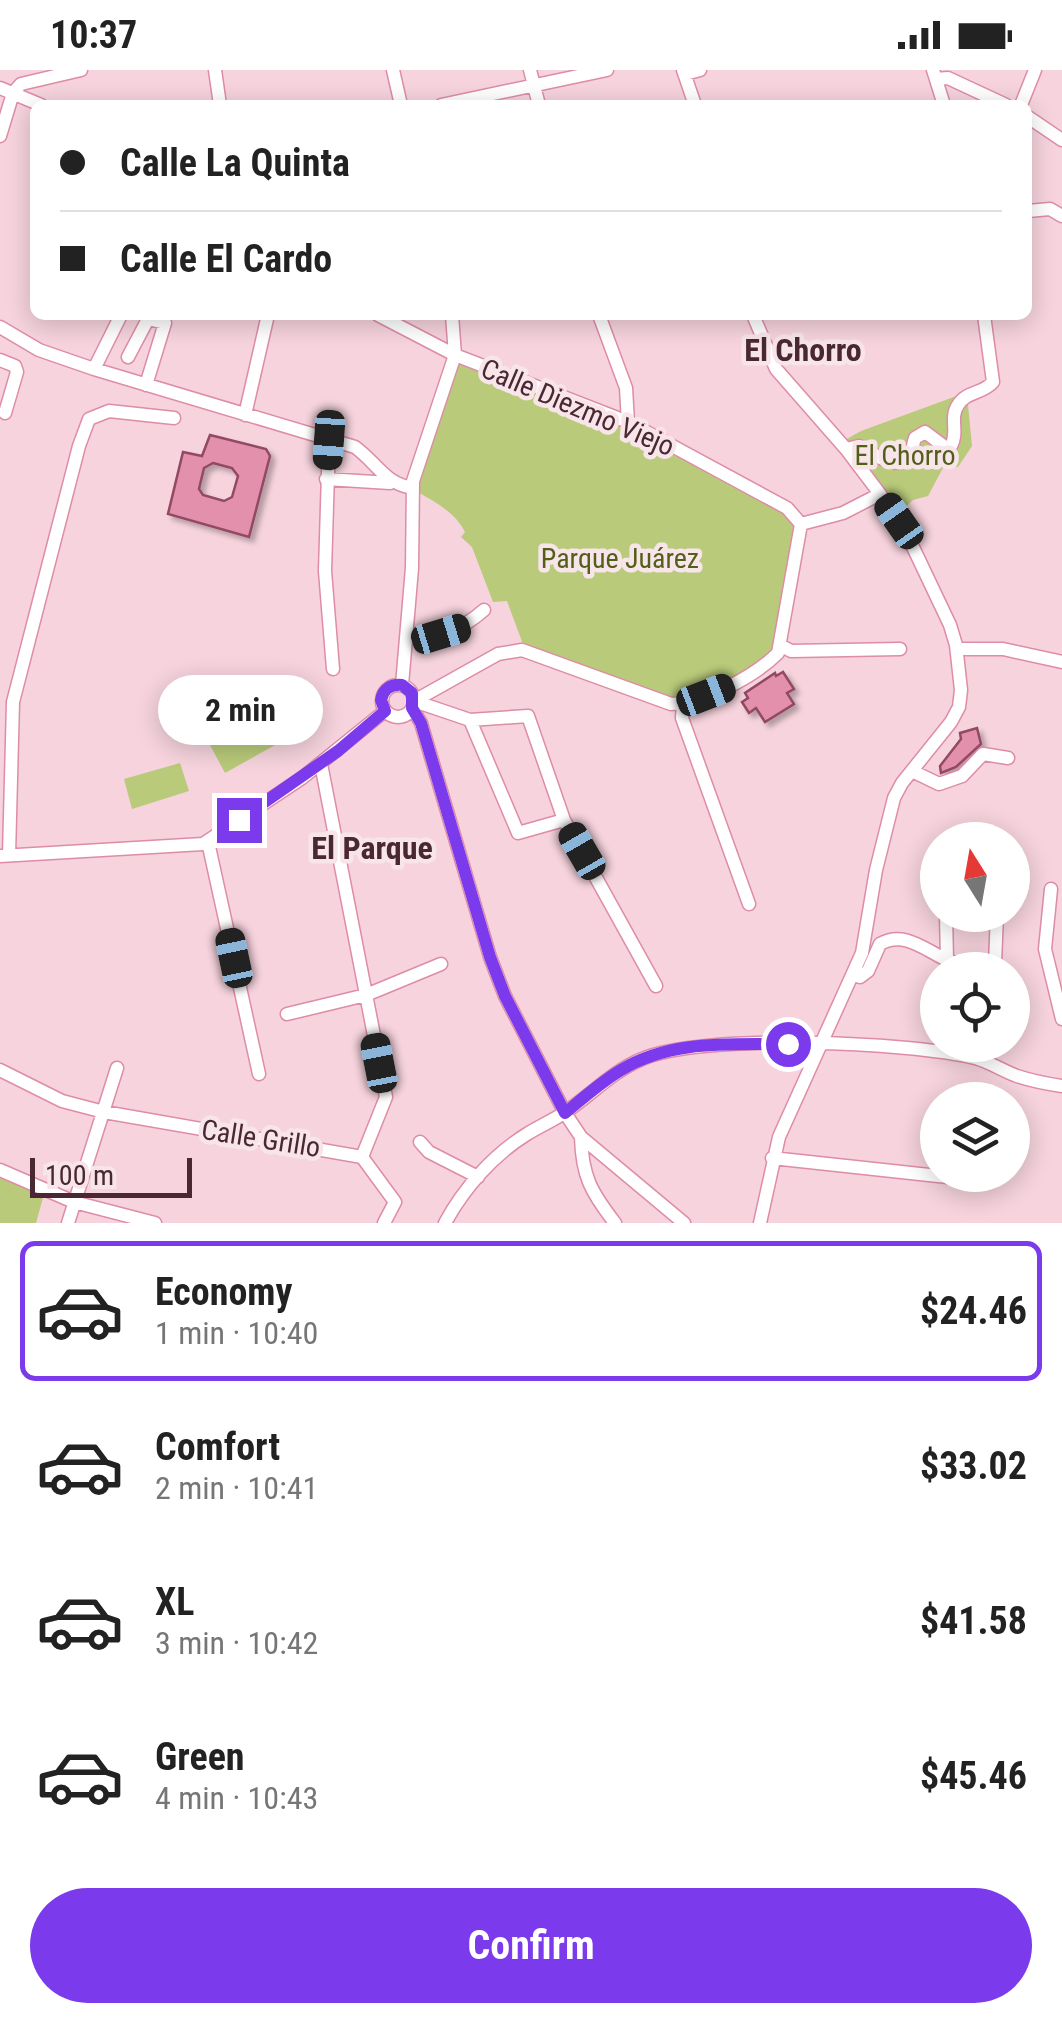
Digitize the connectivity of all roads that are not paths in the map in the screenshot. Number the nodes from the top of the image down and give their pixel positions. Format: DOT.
graph roads {
  1 [pos="81,70"];
  2 [pos="215,70"];
  3 [pos="393,70"];
  4 [pos="530,70"];
  5 [pos="608,70"];
  6 [pos="700,70"];
  7 [pos="1034,70"];
  8 [pos="684,72"];
  9 [pos="934,75"];
  10 [pos="534,88"];
  11 [pos="6,90"];
  12 [pos="219,100"];
  13 [pos="399,100"];
  14 [pos="468,100"];
  15 [pos="538,100"];
  16 [pos="693,100"];
  17 [pos="942,100"];
  18 [pos="995,100"];
  19 [pos="1023,100"];
  20 [pos="30,101"];
  21 [pos="1032,120"];
  22 [pos="0,136"];
  23 [pos="1062,140"];
  24 [pos="1032,210"];
  25 [pos="1062,216"];
  26 [pos="118,320"];
  27 [pos="147,320"];
  28 [pos="151,320"];
  29 [pos="266,320"];
  30 [pos="388,320"];
  31 [pos="452,320"];
  32 [pos="601,320"];
  33 [pos="755,320"];
  34 [pos="985,320"];
  35 [pos="0,327"];
  36 [pos="455,355"];
  37 [pos="128,357"];
  38 [pos="0,360"];
  39 [pos="94,369"];
  40 [pos="146,385"];
  41 [pos="5,413"];
  42 [pos="245,415"];
  43 [pos="174,418"];
  44 [pos="628,422"];
  45 [pos="329,440"];
  46 [pos="846,449"];
  47 [pos="368,456"];
  48 [pos="326,479"];
  49 [pos="353,482"];
  50 [pos="390,483"];
  51 [pos="412,488"];
  52 [pos="880,494"];
  53 [pos="802,524"];
  54 [pos="484,610"];
  55 [pos="407,637"];
  56 [pos="780,646"];
  57 [pos="900,649"];
  58 [pos="957,649"];
  59 [pos="1062,662"];
  60 [pos="333,669"];
  61 [pos="402,685"];
  62 [pos="413,703"];
  63 [pos="683,704"];
  64 [pos="385,711"];
  65 [pos="470,720"];
  66 [pos="1008,758"];
  67 [pos="320,764"];
  68 [pos="912,771"];
  69 [pos="564,820"];
  70 [pos="208,842"];
  71 [pos="4,856"];
  72 [pos="1051,890"];
  73 [pos="748,904"];
  74 [pos="931,952"];
  75 [pos="442,964"];
  76 [pos="854,976"];
  77 [pos="656,986"];
  78 [pos="366,996"];
  79 [pos="288,1014"];
  80 [pos="1062,1018"];
  81 [pos="818,1044"];
  82 [pos="117,1068"];
  83 [pos="0,1070"];
  84 [pos="260,1074"];
  85 [pos="1062,1086"];
  86 [pos="104,1112"];
  87 [pos="565,1113"];
  88 [pos="580,1137"];
  89 [pos="420,1142"];
  90 [pos="362,1156"];
  91 [pos="772,1158"];
  92 [pos="0,1170"];
  93 [pos="920,1175"];
  94 [pos="478,1177"];
  95 [pos="74,1202"];
  96 [pos="68,1223"];
  97 [pos="155,1223"];
  98 [pos="384,1223"];
  99 [pos="445,1223"];
  100 [pos="615,1223"];
  101 [pos="684,1223"];
  102 [pos="760,1223"];
  1 -- 11 [label="street"];
  2 -- 12 [label="street"];
  3 -- 13 [label="street"];
  4 -- 10 [label="street"];
  5 -- 10 [label="street"];
  6 -- 8 [label="street"];
  7 -- 19 [label="street"];
  8 -- 16 [label="street"];
  9 -- 17 [label="street"];
  9 -- 18 [label="street"];
  10 -- 14 [label="street"];
  10 -- 15 [label="street"];
  11 -- 20 [label="street"];
  11 -- 22 [label="street"];
  21 -- 23 [label="street"];
  24 -- 25 [label="street"];
  26 -- 39 [label="street"];
  27 -- 37 [label="street"];
  28 -- 40 [label="street"];
  29 -- 42 [label="street"];
  30 -- 36 [label="street, Calle Diezmo Viejo"];
  31 -- 36 [label="street"];
  32 -- 44 [label="street"];
  33 -- 46 [label="street"];
  34 -- 46 [label="street"];
  35 -- 39 [label="street"];
  36 -- 44 [label="street, Calle Diezmo Viejo"];
  36 -- 51 [label="street"];
  38 -- 41 [label="street"];
  39 -- 40 [label="street"];
  40 -- 42 [label="street"];
  42 -- 45 [label="street"];
  43 -- 71 [label="street"];
  44 -- 53 [label="street, Calle Diezmo Viejo"];
  45 -- 47 [label="street"];
  45 -- 48 [label="street"];
  46 -- 52 [label="street"];
  47 -- 49 [label="street"];
  47 -- 50 [label="street"];
  48 -- 49 [label="street"];
  48 -- 60 [label="street"];
  49 -- 50 [label="street"];
  50 -- 51 [label="street"];
  51 -- 55 [label="street"];
  52 -- 53 [label="street"];
  52 -- 58 [label="street"];
  53 -- 56 [label="street"];
  54 -- 55 [label="street"];
  55 -- 61 [label="street"];
  56 -- 57 [label="street"];
  56 -- 63 [label="street"];
  58 -- 59 [label="street"];
  58 -- 68 [label="street"];
  61 -- 62 [label="street"];
  61 -- 64 [label="street"];
  62 -- 63 [label="street"];
  62 -- 64 [label="street"];
  62 -- 65 [label="street"];
  62 -- 87 [label="street"];
  63 -- 73 [label="street"];
  64 -- 67 [label="street"];
  65 -- 69 [label="street"];
  65 -- 69 [label="street"];
  66 -- 68 [label="street"];
  67 -- 70 [label="street"];
  67 -- 78 [label="street"];
  68 -- 76 [label="street"];
  69 -- 77 [label="street"];
  70 -- 71 [label="street"];
  70 -- 84 [label="street"];
  72 -- 80 [label="street"];
  74 -- 76 [label="street"];
  75 -- 78 [label="street"];
  76 -- 81 [label="street"];
  78 -- 79 [label="street"];
  78 -- 90 [label="street"];
  81 -- 85 [label="street"];
  81 -- 87 [label="street"];
  81 -- 91 [label="street"];
  82 -- 86 [label="street"];
  83 -- 86 [label="street, Calle Grillo"];
  86 -- 90 [label="street, Calle Grillo"];
  86 -- 95 [label="street"];
  87 -- 88 [label="street"];
  87 -- 94 [label="street"];
  88 -- 100 [label="street"];
  88 -- 101 [label="street"];
  89 -- 94 [label="street"];
  90 -- 98 [label="street"];
  91 -- 93 [label="street"];
  91 -- 102 [label="street"];
  92 -- 95 [label="street"];
  94 -- 99 [label="street"];
  95 -- 96 [label="street"];
  95 -- 97 [label="street"];
}
